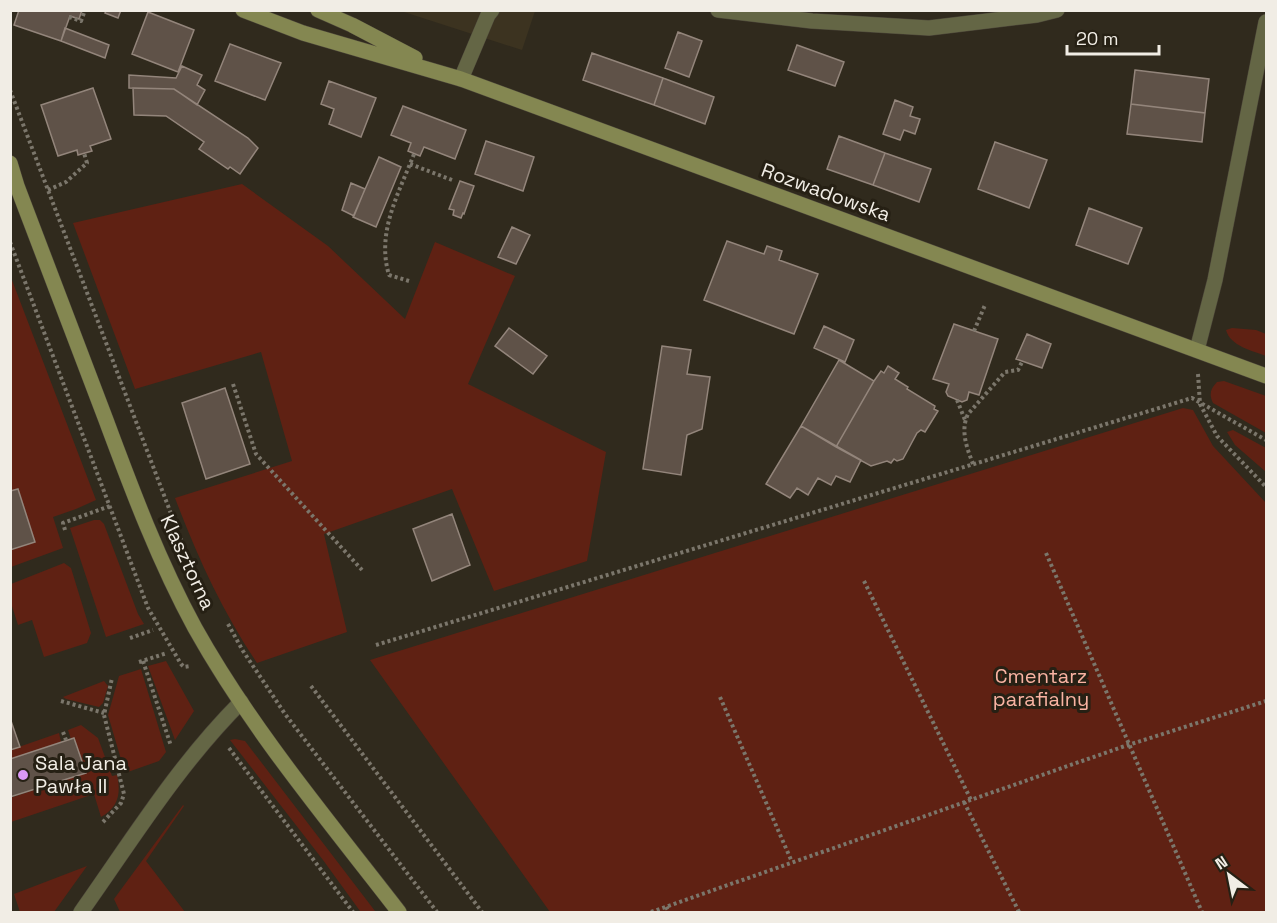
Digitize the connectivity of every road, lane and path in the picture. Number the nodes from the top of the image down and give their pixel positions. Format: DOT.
graph roads {
  1 [pos="85,10"];
  2 [pos="243,10"];
  3 [pos="318,10"];
  4 [pos="492,10"];
  5 [pos="718,10"];
  6 [pos="1057,10"];
  7 [pos="69,17"];
  8 [pos="1266,22"];
  9 [pos="441,72"];
  10 [pos="461,79"];
  11 [pos="10,90"];
  12 [pos="84,153"];
  13 [pos="414,154"];
  14 [pos="10,163"];
  15 [pos="410,164"];
  16 [pos="14,180"];
  17 [pos="452,180"];
  18 [pos="48,190"];
  19 [pos="409,281"];
  20 [pos="985,306"];
  21 [pos="974,331"];
  22 [pos="1197,350"];
  23 [pos="1022,362"];
  24 [pos="1266,376"];
  25 [pos="233,384"];
  26 [pos="957,400"];
  27 [pos="1200,404"];
  28 [pos="965,420"];
  29 [pos="1266,440"];
  30 [pos="973,464"];
  31 [pos="1266,487"];
  32 [pos="110,506"];
  33 [pos="65,530"];
  34 [pos="182,542"];
  35 [pos="1046,553"];
  36 [pos="362,570"];
  37 [pos="864,581"];
  38 [pos="228,624"];
  39 [pos="153,630"];
  40 [pos="130,638"];
  41 [pos="376,645"];
  42 [pos="167,653"];
  43 [pos="112,678"];
  44 [pos="311,686"];
  45 [pos="720,697"];
  46 [pos="61,701"];
  47 [pos="1266,701"];
  48 [pos="241,702"];
  49 [pos="104,713"];
  50 [pos="63,732"];
  51 [pos="66,740"];
  52 [pos="1130,745"];
  53 [pos="223,751"];
  54 [pos="173,753"];
  55 [pos="970,800"];
  56 [pos="964,802"];
  57 [pos="103,822"];
  58 [pos="792,862"];
  59 [pos="666,907"];
  60 [pos="81,912"];
  61 [pos="353,912"];
  62 [pos="399,912"];
  63 [pos="437,912"];
  64 [pos="482,912"];
  65 [pos="651,912"];
  66 [pos="669,912"];
  67 [pos="1019,912"];
  68 [pos="1202,912"];
  1 -- 7 [label="path"];
  2 -- 9 [label="street, Rozwadowska"];
  3 -- 9 [label="street, Rozwadowska"];
  4 -- 10 [label="street"];
  5 -- 6 [label="street"];
  8 -- 22 [label="street"];
  9 -- 10 [label="street, Rozwadowska"];
  10 -- 22 [label="street, Rozwadowska"];
  11 -- 18 [label="path"];
  12 -- 18 [label="path"];
  13 -- 15 [label="path"];
  14 -- 16 [label="street, Klasztorna"];
  15 -- 17 [label="path"];
  15 -- 19 [label="path"];
  16 -- 48 [label="street, Klasztorna"];
  18 -- 34 [label="path"];
  20 -- 21 [label="path"];
  22 -- 24 [label="street, Rozwadowska"];
  22 -- 27 [label="path"];
  23 -- 28 [label="path"];
  25 -- 36 [label="path"];
  26 -- 28 [label="path"];
  27 -- 29 [label="path"];
  27 -- 30 [label="path"];
  27 -- 31 [label="path"];
  28 -- 30 [label="path"];
  30 -- 41 [label="path"];
  32 -- 33 [label="path"];
  35 -- 52 [label="path"];
  37 -- 55 [label="path"];
  38 -- 63 [label="path"];
  39 -- 40 [label="path"];
  42 -- 54 [label="path"];
  43 -- 49 [label="path"];
  44 -- 64 [label="path"];
  45 -- 58 [label="path"];
  46 -- 49 [label="path"];
  47 -- 52 [label="path"];
  48 -- 60 [label="street"];
  48 -- 62 [label="street, Klasztorna"];
  49 -- 57 [label="path"];
  50 -- 51 [label="path"];
  52 -- 55 [label="path"];
  52 -- 68 [label="path"];
  53 -- 61 [label="path"];
  55 -- 56 [label="path"];
  56 -- 58 [label="path"];
  56 -- 67 [label="path"];
  58 -- 59 [label="path"];
  59 -- 65 [label="path"];
  59 -- 66 [label="path"];
}
